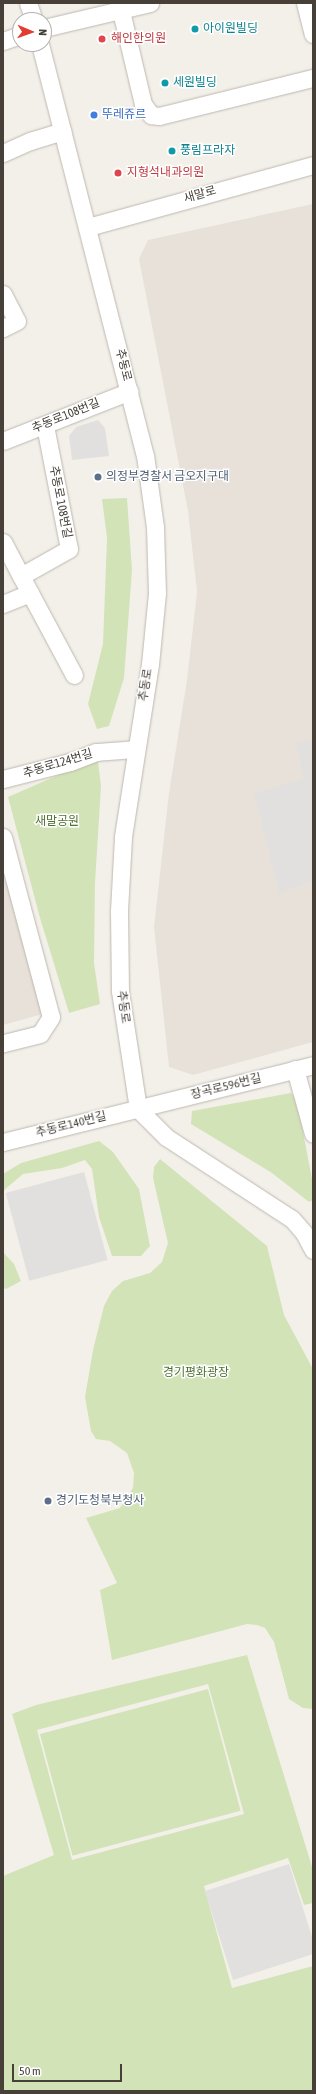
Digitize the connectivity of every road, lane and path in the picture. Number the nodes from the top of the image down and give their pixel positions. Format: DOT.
graph roads {
  1 [pos="150,3"];
  2 [pos="305,3"];
  3 [pos="121,11"];
  4 [pos="52,26"];
  5 [pos="313,34"];
  6 [pos="42,52"];
  7 [pos="313,78"];
  8 [pos="63,131"];
  9 [pos="3,153"];
  10 [pos="313,165"];
  11 [pos="88,227"];
  12 [pos="3,294"];
  13 [pos="3,328"];
  14 [pos="130,391"];
  15 [pos="45,425"];
  16 [pos="3,442"];
  17 [pos="3,542"];
  18 [pos="21,576"];
  19 [pos="30,593"];
  20 [pos="3,604"];
  21 [pos="74,675"];
  22 [pos="136,749"];
  23 [pos="3,779"];
  24 [pos="3,838"];
  25 [pos="3,1043"];
  26 [pos="313,1065"];
  27 [pos="296,1070"];
  28 [pos="138,1109"];
  29 [pos="313,1134"];
  30 [pos="3,1142"];
  31 [pos="313,1250"];
  1 -- 3 [label="street"];
  2 -- 5 [label="street"];
  3 -- 4 [label="street"];
  3 -- 7 [label="street"];
  6 -- 8 [label="street, 추동로"];
  8 -- 9 [label="street"];
  8 -- 11 [label="street, 추동로"];
  10 -- 11 [label="street, 새말로"];
  11 -- 14 [label="street, 추동로"];
  12 -- 13 [label="street"];
  14 -- 15 [label="street, 추동로108번길"];
  14 -- 22 [label="street, 추동로"];
  15 -- 16 [label="street, 추동로108번길"];
  15 -- 18 [label="street, 추동로 108번길"];
  17 -- 18 [label="street"];
  18 -- 19 [label="street"];
  19 -- 20 [label="street"];
  19 -- 21 [label="street"];
  22 -- 23 [label="street, 추동로124번길"];
  22 -- 28 [label="street, 추동로"];
  24 -- 25 [label="street"];
  26 -- 27 [label="street, 장곡로596번길"];
  27 -- 28 [label="street, 장곡로596번길"];
  27 -- 29 [label="street"];
  28 -- 30 [label="street, 추동로140번길"];
  28 -- 31 [label="street"];
}
